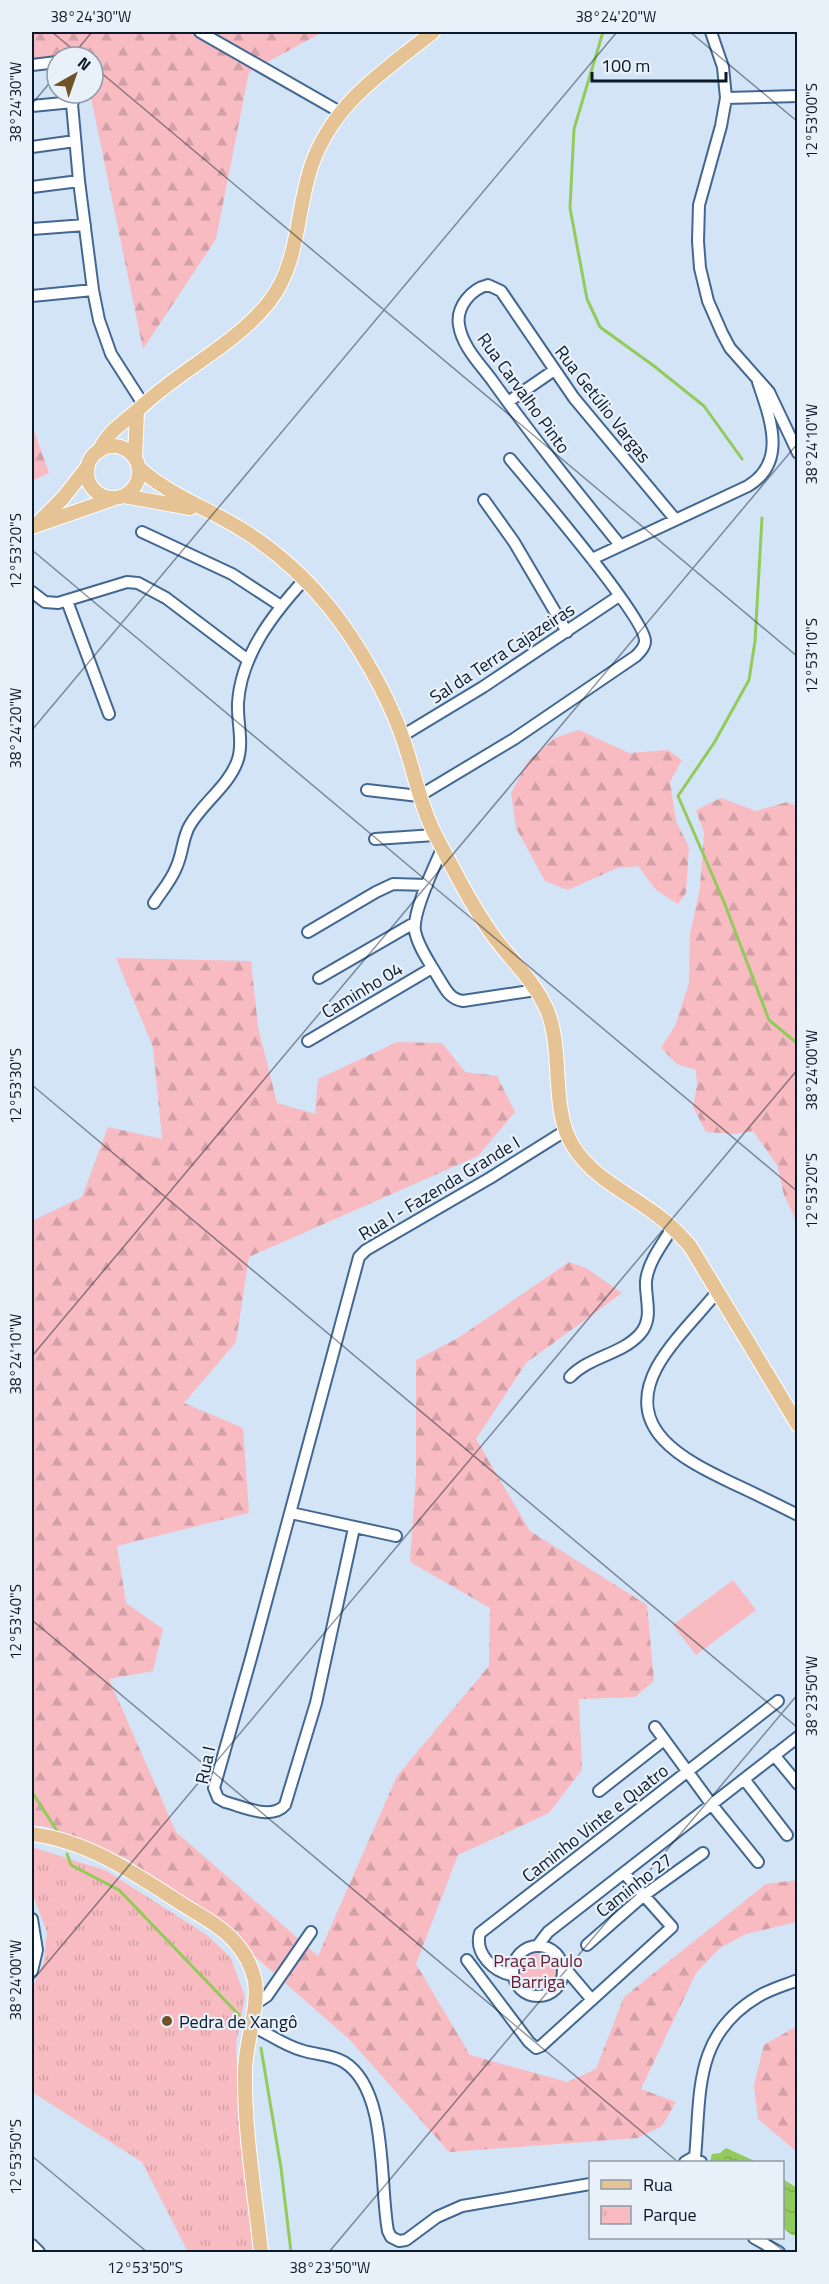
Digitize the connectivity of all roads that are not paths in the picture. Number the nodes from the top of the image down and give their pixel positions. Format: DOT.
graph roads {
  1 [pos="200,32"];
  2 [pos="433,32"];
  3 [pos="711,32"];
  4 [pos="798,96"];
  5 [pos="726,98"];
  6 [pos="73,105"];
  7 [pos="340,112"];
  8 [pos="75,141"];
  9 [pos="32,147"];
  10 [pos="79,181"];
  11 [pos="32,188"];
  12 [pos="85,225"];
  13 [pos="32,229"];
  14 [pos="93,290"];
  15 [pos="32,296"];
  16 [pos="511,306"];
  17 [pos="553,371"];
  18 [pos="755,374"];
  19 [pos="508,402"];
  20 [pos="140,407"];
  21 [pos="99,451"];
  22 [pos="798,453"];
  23 [pos="510,459"];
  24 [pos="137,463"];
  25 [pos="88,466"];
  26 [pos="120,497"];
  27 [pos="484,500"];
  28 [pos="207,512"];
  29 [pos="675,519"];
  30 [pos="34,526"];
  31 [pos="142,532"];
  32 [pos="620,545"];
  33 [pos="592,559"];
  34 [pos="304,580"];
  35 [pos="32,592"];
  36 [pos="619,596"];
  37 [pos="68,601"];
  38 [pos="281,606"];
  39 [pos="567,632"];
  40 [pos="248,660"];
  41 [pos="109,714"];
  42 [pos="402,736"];
  43 [pos="367,790"];
  44 [pos="419,796"];
  45 [pos="435,836"];
  46 [pos="375,839"];
  47 [pos="442,849"];
  48 [pos="427,885"];
  49 [pos="154,903"];
  50 [pos="414,923"];
  51 [pos="308,933"];
  52 [pos="432,968"];
  53 [pos="319,978"];
  54 [pos="536,990"];
  55 [pos="308,1041"];
  56 [pos="565,1131"];
  57 [pos="673,1227"];
  58 [pos="717,1292"];
  59 [pos="570,1377"];
  60 [pos="322,1391"];
  61 [pos="798,1425"];
  62 [pos="291,1513"];
  63 [pos="798,1515"];
  64 [pos="354,1528"];
  65 [pos="396,1536"];
  66 [pos="778,1701"];
  67 [pos="655,1727"];
  68 [pos="798,1737"];
  69 [pos="664,1740"];
  70 [pos="774,1755"];
  71 [pos="688,1771"];
  72 [pos="744,1779"];
  73 [pos="798,1784"];
  74 [pos="599,1791"];
  75 [pos="712,1804"];
  76 [pos="32,1834"];
  77 [pos="787,1835"];
  78 [pos="703,1854"];
  79 [pos="758,1862"];
  80 [pos="624,1873"];
  81 [pos="643,1896"];
  82 [pos="32,1919"];
  83 [pos="311,1932"];
  84 [pos="538,1945"];
  85 [pos="587,1945"];
  86 [pos="467,1960"];
  87 [pos="564,1967"];
  88 [pos="32,1971"];
  89 [pos="513,1975"];
  90 [pos="798,1980"];
  91 [pos="592,2000"];
  92 [pos="255,2004"];
  93 [pos="252,2025"];
  94 [pos="694,2161"];
  95 [pos="589,2184"];
  96 [pos="756,2239"];
  97 [pos="32,2245"];
  98 [pos="39,2253"];
  99 [pos="261,2253"];
  100 [pos="779,2253"];
  1 -- 7 [label="street"];
  2 -- 7 [label="main road"];
  3 -- 5 [label="street"];
  4 -- 5 [label="street"];
  5 -- 18 [label="street"];
  6 -- 8 [label="street"];
  7 -- 20 [label="main road"];
  8 -- 9 [label="street"];
  8 -- 10 [label="street"];
  10 -- 11 [label="street"];
  10 -- 12 [label="street"];
  12 -- 13 [label="street"];
  12 -- 14 [label="street"];
  14 -- 15 [label="street"];
  14 -- 20 [label="street"];
  16 -- 17 [label="street, Rua Getúlio Vargas"];
  16 -- 19 [label="street, Rua Carvalho Pinto"];
  17 -- 19 [label="street"];
  17 -- 29 [label="street, Rua Getúlio Vargas"];
  18 -- 22 [label="street"];
  18 -- 29 [label="street"];
  19 -- 32 [label="street, Rua Carvalho Pinto"];
  20 -- 21 [label="main road"];
  20 -- 24 [label="main road"];
  21 -- 24 [label="main road"];
  21 -- 25 [label="main road"];
  23 -- 33 [label="street"];
  24 -- 26 [label="main road"];
  24 -- 28 [label="main road"];
  25 -- 26 [label="main road"];
  25 -- 30 [label="main road"];
  26 -- 28 [label="main road"];
  26 -- 30 [label="main road"];
  27 -- 39 [label="street"];
  28 -- 34 [label="main road"];
  29 -- 32 [label="street"];
  31 -- 38 [label="street"];
  32 -- 33 [label="street"];
  33 -- 36 [label="street"];
  34 -- 38 [label="street"];
  34 -- 42 [label="main road"];
  35 -- 37 [label="street"];
  36 -- 39 [label="street, Sal da Terra Cajazeiras"];
  36 -- 44 [label="street"];
  37 -- 40 [label="street"];
  37 -- 41 [label="street"];
  38 -- 40 [label="street"];
  39 -- 42 [label="street, Sal da Terra Cajazeiras"];
  40 -- 49 [label="street"];
  42 -- 44 [label="main road"];
  43 -- 44 [label="street"];
  44 -- 45 [label="main road"];
  45 -- 46 [label="street"];
  45 -- 47 [label="main road"];
  47 -- 48 [label="street"];
  47 -- 54 [label="main road"];
  48 -- 50 [label="street"];
  48 -- 51 [label="street"];
  50 -- 52 [label="street"];
  50 -- 53 [label="street, Caminho 04"];
  52 -- 54 [label="street"];
  52 -- 55 [label="street, Caminho 04"];
  54 -- 56 [label="main road"];
  56 -- 57 [label="main road"];
  56 -- 60 [label="street, Rua I - Fazenda Grande I"];
  57 -- 58 [label="main road"];
  57 -- 59 [label="street"];
  58 -- 61 [label="main road"];
  58 -- 63 [label="street"];
  60 -- 62 [label="street, Rua I"];
  62 -- 64 [label="street"];
  62 -- 64 [label="street, Rua I"];
  64 -- 65 [label="street"];
  66 -- 71 [label="street, Caminho Vinte e Quatro"];
  67 -- 69 [label="street"];
  68 -- 70 [label="street"];
  69 -- 71 [label="street"];
  69 -- 74 [label="street"];
  70 -- 72 [label="street"];
  70 -- 73 [label="street"];
  71 -- 75 [label="street"];
  71 -- 89 [label="street, Caminho Vinte e Quatro"];
  72 -- 75 [label="street"];
  72 -- 77 [label="street"];
  75 -- 79 [label="street"];
  75 -- 80 [label="street"];
  76 -- 92 [label="main road"];
  78 -- 81 [label="street, Caminho 27"];
  80 -- 81 [label="street"];
  80 -- 84 [label="street"];
  81 -- 85 [label="street, Caminho 27"];
  81 -- 91 [label="street"];
  82 -- 88 [label="street"];
  83 -- 92 [label="street"];
  84 -- 87 [label="street"];
  84 -- 89 [label="street"];
  86 -- 91 [label="street"];
  87 -- 89 [label="street"];
  87 -- 91 [label="street"];
  90 -- 94 [label="street"];
  92 -- 93 [label="main road"];
  93 -- 95 [label="street"];
  93 -- 99 [label="main road"];
  96 -- 100 [label="street"];
  97 -- 98 [label="street"];
}
